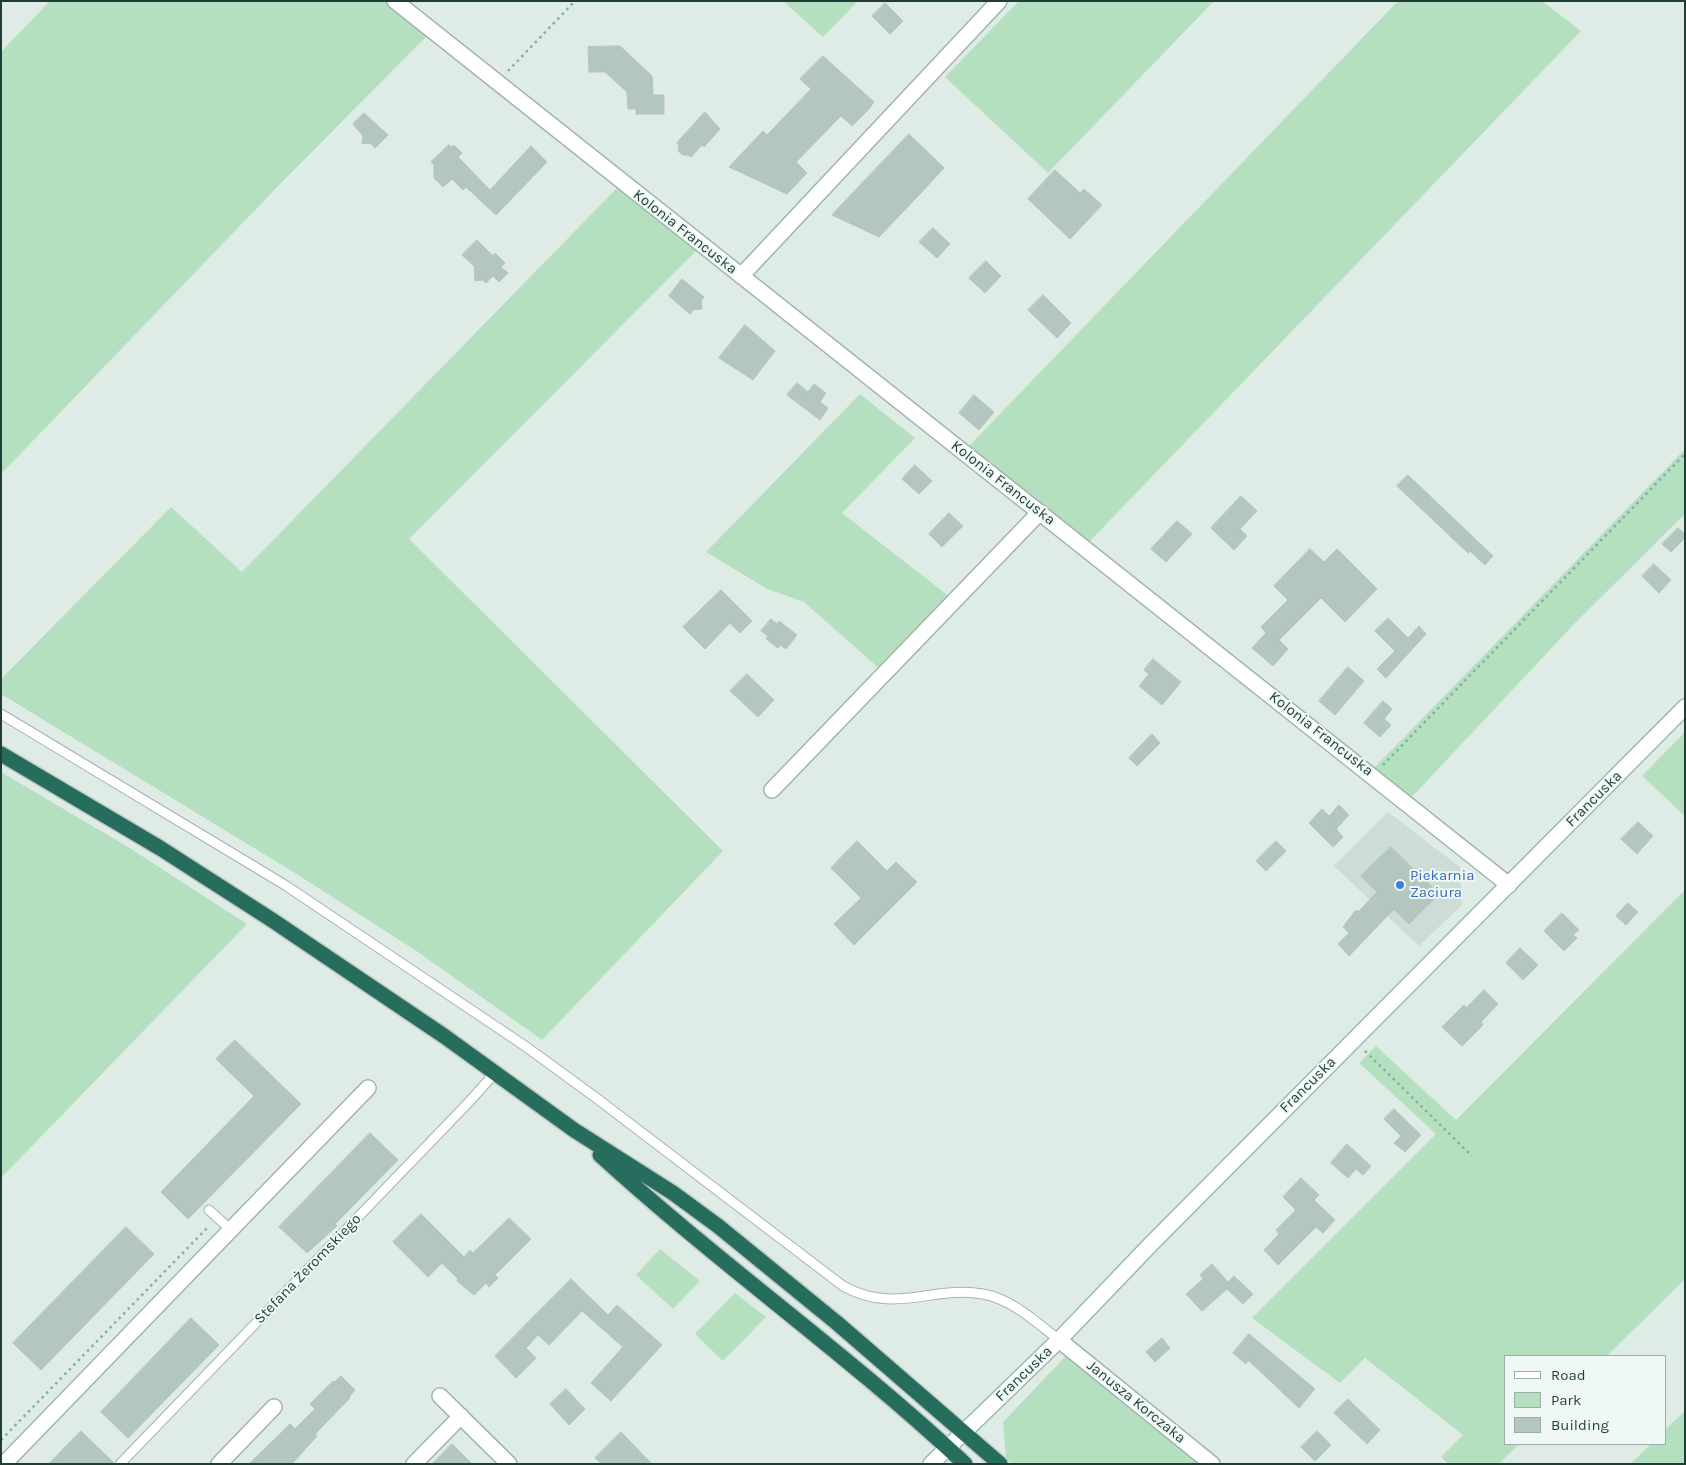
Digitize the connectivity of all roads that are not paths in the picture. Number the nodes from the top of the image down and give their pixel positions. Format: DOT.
graph roads {
  1 [pos="395,1"];
  2 [pos="999,1"];
  3 [pos="741,276"];
  4 [pos="1040,512"];
  5 [pos="1685,707"];
  6 [pos="1,714"];
  7 [pos="1,754"];
  8 [pos="772,790"];
  9 [pos="1509,884"];
  10 [pos="495,1073"];
  11 [pos="368,1088"];
  12 [pos="574,1130"];
  13 [pos="209,1210"];
  14 [pos="232,1231"];
  15 [pos="1059,1340"];
  16 [pos="440,1396"];
  17 [pos="274,1407"];
  18 [pos="461,1416"];
  19 [pos="963,1430"];
  20 [pos="947,1447"];
  21 [pos="4,1464"];
  22 [pos="120,1464"];
  23 [pos="219,1464"];
  24 [pos="414,1464"];
  25 [pos="509,1464"];
  26 [pos="931,1464"];
  27 [pos="965,1464"];
  28 [pos="1000,1464"];
  29 [pos="1212,1464"];
  1 -- 3 [label="street, Kolonia Francuska"];
  2 -- 3 [label="street"];
  3 -- 4 [label="street, Kolonia Francuska"];
  4 -- 8 [label="street"];
  4 -- 9 [label="street, Kolonia Francuska"];
  5 -- 9 [label="street, Francuska"];
  6 -- 15 [label="lane"];
  7 -- 10 [label="highway"];
  9 -- 15 [label="street, Francuska"];
  10 -- 12 [label="highway"];
  10 -- 22 [label="lane, Stefana Żeromskiego"];
  11 -- 14 [label="street"];
  12 -- 19 [label="highway"];
  12 -- 20 [label="highway"];
  13 -- 14 [label="lane"];
  14 -- 21 [label="street"];
  15 -- 19 [label="street, Francuska"];
  15 -- 29 [label="street, Janusza Korczaka"];
  16 -- 18 [label="street"];
  17 -- 23 [label="street"];
  18 -- 24 [label="street"];
  18 -- 25 [label="street"];
  19 -- 20 [label="street, Francuska"];
  19 -- 28 [label="highway"];
  20 -- 26 [label="street, Francuska"];
  20 -- 27 [label="highway"];
}
